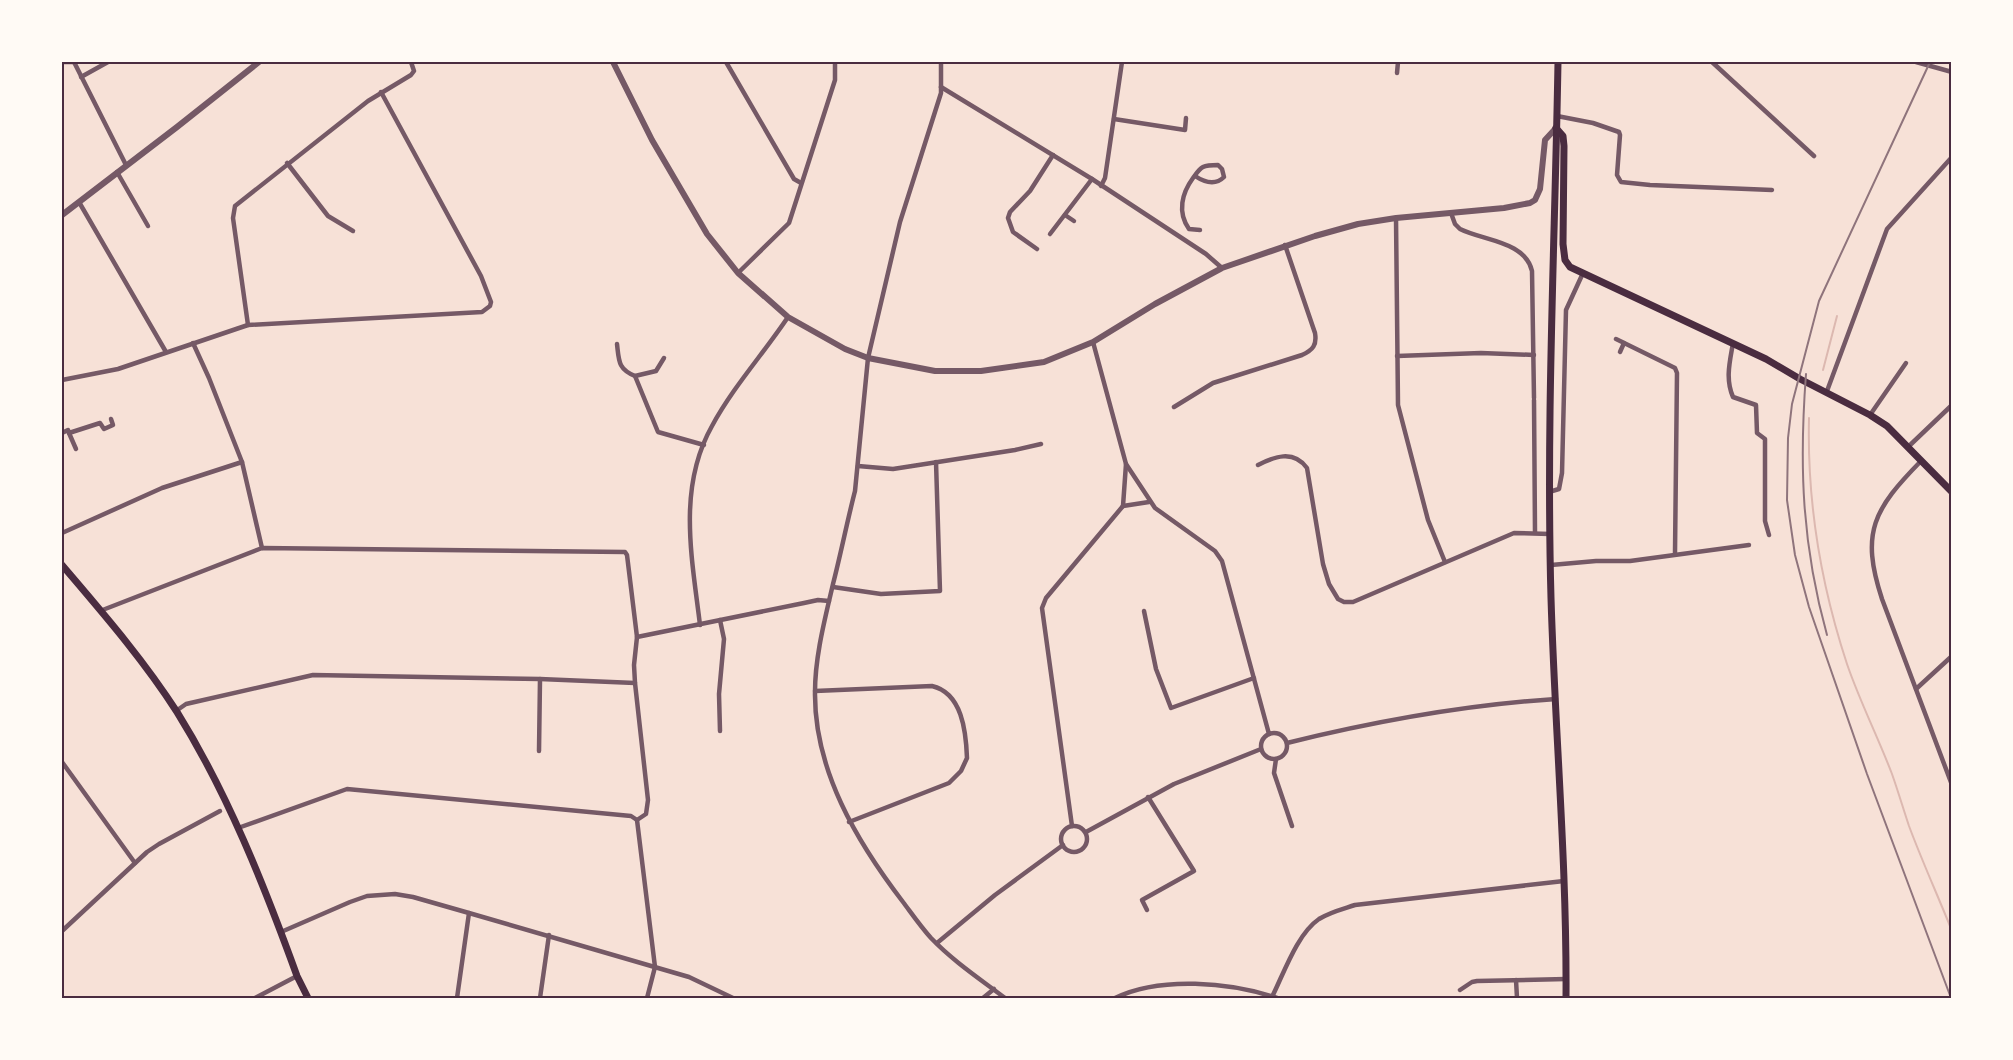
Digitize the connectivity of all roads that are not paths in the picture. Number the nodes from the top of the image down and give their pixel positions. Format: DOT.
graph roads {
  1 [pos="62,62"];
  2 [pos="75,62"];
  3 [pos="108,62"];
  4 [pos="259,62"];
  5 [pos="411,62"];
  6 [pos="613,62"];
  7 [pos="726,62"];
  8 [pos="835,62"];
  9 [pos="941,62"];
  10 [pos="1122,62"];
  11 [pos="1398,62"];
  12 [pos="1558,62"];
  13 [pos="1712,62"];
  14 [pos="1916,62"];
  15 [pos="1952,72"];
  16 [pos="1397,73"];
  17 [pos="81,77"];
  18 [pos="941,87"];
  19 [pos="381,92"];
  20 [pos="1557,116"];
  21 [pos="1186,118"];
  22 [pos="1114,119"];
  23 [pos="1556,128"];
  24 [pos="1053,155"];
  25 [pos="1814,156"];
  26 [pos="1952,157"];
  27 [pos="287,164"];
  28 [pos="126,165"];
  29 [pos="117,172"];
  30 [pos="1195,176"];
  31 [pos="1092,179"];
  32 [pos="801,183"];
  33 [pos="1101,186"];
  34 [pos="1772,190"];
  35 [pos="79,202"];
  36 [pos="1451,213"];
  37 [pos="62,215"];
  38 [pos="1065,215"];
  39 [pos="1396,218"];
  40 [pos="1074,221"];
  41 [pos="148,226"];
  42 [pos="1189,229"];
  43 [pos="1200,230"];
  44 [pos="353,231"];
  45 [pos="1050,234"];
  46 [pos="1183,239"];
  47 [pos="1285,245"];
  48 [pos="1037,249"];
  49 [pos="1222,268"];
  50 [pos="738,273"];
  51 [pos="1583,273"];
  52 [pos="788,317"];
  53 [pos="248,326"];
  54 [pos="1616,339"];
  55 [pos="1093,342"];
  56 [pos="193,343"];
  57 [pos="1624,343"];
  58 [pos="1733,343"];
  59 [pos="617,344"];
  60 [pos="1620,351"];
  61 [pos="166,352"];
  62 [pos="1534,355"];
  63 [pos="1397,356"];
  64 [pos="664,358"];
  65 [pos="868,358"];
  66 [pos="1906,363"];
  67 [pos="635,376"];
  68 [pos="62,380"];
  69 [pos="1827,391"];
  70 [pos="1952,405"];
  71 [pos="1173,406"];
  72 [pos="1870,414"];
  73 [pos="111,419"];
  74 [pos="62,433"];
  75 [pos="69,433"];
  76 [pos="1041,444"];
  77 [pos="704,445"];
  78 [pos="1908,447"];
  79 [pos="76,449"];
  80 [pos="1921,461"];
  81 [pos="242,462"];
  82 [pos="936,462"];
  83 [pos="1126,464"];
  84 [pos="1258,465"];
  85 [pos="858,466"];
  86 [pos="1549,492"];
  87 [pos="1952,492"];
  88 [pos="1149,502"];
  89 [pos="1123,506"];
  90 [pos="1535,532"];
  91 [pos="62,533"];
  92 [pos="1550,534"];
  93 [pos="1769,535"];
  94 [pos="1749,545"];
  95 [pos="262,548"];
  96 [pos="1675,554"];
  97 [pos="1445,562"];
  98 [pos="62,565"];
  99 [pos="1551,565"];
  100 [pos="832,588"];
  101 [pos="829,601"];
  102 [pos="100,610"];
  103 [pos="1144,611"];
  104 [pos="720,620"];
  105 [pos="700,625"];
  106 [pos="636,637"];
  107 [pos="1952,656"];
  108 [pos="1254,678"];
  109 [pos="540,679"];
  110 [pos="635,683"];
  111 [pos="1916,689"];
  112 [pos="814,690"];
  113 [pos="1556,699"];
  114 [pos="176,711"];
  115 [pos="720,731"];
  116 [pos="1269,734"];
  117 [pos="1287,743"];
  118 [pos="1261,749"];
  119 [pos="539,751"];
  120 [pos="1276,759"];
  121 [pos="63,766"];
  122 [pos="1952,785"];
  123 [pos="1148,797"];
  124 [pos="220,811"];
  125 [pos="637,820"];
  126 [pos="849,822"];
  127 [pos="1072,826"];
  128 [pos="1293,826"];
  129 [pos="238,828"];
  130 [pos="1086,832"];
  131 [pos="1063,845"];
  132 [pos="135,863"];
  133 [pos="1564,881"];
  134 [pos="1147,910"];
  135 [pos="469,913"];
  136 [pos="62,932"];
  137 [pos="281,932"];
  138 [pos="549,935"];
  139 [pos="936,944"];
  140 [pos="655,966"];
  141 [pos="297,976"];
  142 [pos="1566,979"];
  143 [pos="1516,980"];
  144 [pos="994,989"];
  145 [pos="1460,990"];
  146 [pos="1275,998"];
  147 [pos="255,999"];
  148 [pos="308,999"];
  149 [pos="457,999"];
  150 [pos="540,999"];
  151 [pos="647,999"];
  152 [pos="733,999"];
  153 [pos="983,999"];
  154 [pos="1005,999"];
  155 [pos="1115,999"];
  156 [pos="1516,999"];
  157 [pos="1566,999"];
  1 -- 2 [label="street"];
  2 -- 17 [label="street"];
  3 -- 17 [label="street"];
  4 -- 28 [label="street"];
  5 -- 19 [label="street"];
  6 -- 50 [label="street"];
  7 -- 32 [label="street"];
  8 -- 32 [label="street"];
  9 -- 18 [label="street"];
  10 -- 22 [label="street"];
  11 -- 16 [label="street"];
  12 -- 20 [label="main road"];
  13 -- 25 [label="street"];
  14 -- 15 [label="street"];
  17 -- 28 [label="street"];
  18 -- 24 [label="street"];
  18 -- 65 [label="street"];
  19 -- 27 [label="street"];
  19 -- 53 [label="street"];
  20 -- 23 [label="main road"];
  20 -- 34 [label="street"];
  21 -- 22 [label="street"];
  22 -- 33 [label="street"];
  23 -- 36 [label="street"];
  23 -- 51 [label="main road"];
  23 -- 86 [label="main road"];
  24 -- 31 [label="street"];
  24 -- 48 [label="street"];
  26 -- 69 [label="street"];
  27 -- 44 [label="street"];
  27 -- 53 [label="street"];
  28 -- 29 [label="street"];
  29 -- 35 [label="street"];
  29 -- 41 [label="street"];
  30 -- 30 [label="street"];
  30 -- 42 [label="street"];
  31 -- 33 [label="street"];
  31 -- 38 [label="street"];
  32 -- 50 [label="street"];
  33 -- 46 [label="street"];
  35 -- 37 [label="street"];
  35 -- 61 [label="street"];
  36 -- 39 [label="street"];
  36 -- 62 [label="street"];
  38 -- 40 [label="street"];
  38 -- 45 [label="street"];
  39 -- 47 [label="street"];
  39 -- 63 [label="street"];
  42 -- 43 [label="street"];
  42 -- 46 [label="street"];
  46 -- 49 [label="street"];
  47 -- 49 [label="street"];
  47 -- 71 [label="street"];
  49 -- 55 [label="street"];
  50 -- 52 [label="street"];
  51 -- 58 [label="main road"];
  51 -- 86 [label="street"];
  52 -- 65 [label="street"];
  52 -- 77 [label="street"];
  53 -- 56 [label="street"];
  54 -- 57 [label="street"];
  55 -- 65 [label="street"];
  55 -- 83 [label="street"];
  56 -- 61 [label="street"];
  56 -- 81 [label="street"];
  57 -- 60 [label="street"];
  57 -- 96 [label="street"];
  58 -- 69 [label="main road"];
  58 -- 93 [label="street"];
  59 -- 67 [label="street"];
  61 -- 68 [label="street"];
  62 -- 63 [label="street"];
  62 -- 90 [label="street"];
  63 -- 97 [label="street"];
  64 -- 67 [label="street"];
  65 -- 85 [label="street"];
  66 -- 72 [label="street"];
  67 -- 77 [label="street"];
  69 -- 72 [label="main road"];
  70 -- 78 [label="street"];
  72 -- 78 [label="main road"];
  73 -- 75 [label="street"];
  74 -- 75 [label="street"];
  75 -- 79 [label="street"];
  76 -- 82 [label="street"];
  77 -- 105 [label="street"];
  78 -- 80 [label="main road"];
  80 -- 87 [label="main road"];
  80 -- 111 [label="street"];
  81 -- 91 [label="street"];
  81 -- 95 [label="street"];
  82 -- 85 [label="street"];
  82 -- 100 [label="street"];
  83 -- 88 [label="street"];
  83 -- 89 [label="street"];
  84 -- 97 [label="street"];
  85 -- 100 [label="street"];
  86 -- 92 [label="main road"];
  88 -- 89 [label="street"];
  88 -- 108 [label="street"];
  89 -- 127 [label="street"];
  90 -- 92 [label="street"];
  90 -- 97 [label="street"];
  92 -- 99 [label="main road"];
  94 -- 96 [label="street"];
  95 -- 102 [label="street"];
  95 -- 106 [label="street"];
  96 -- 99 [label="street"];
  98 -- 102 [label="main road"];
  99 -- 113 [label="main road"];
  100 -- 101 [label="street"];
  101 -- 104 [label="street"];
  101 -- 112 [label="street"];
  102 -- 114 [label="main road"];
  103 -- 108 [label="street"];
  104 -- 105 [label="street"];
  104 -- 115 [label="street"];
  105 -- 106 [label="street"];
  106 -- 110 [label="street"];
  107 -- 111 [label="street"];
  108 -- 116 [label="street"];
  109 -- 110 [label="street"];
  109 -- 114 [label="street"];
  109 -- 119 [label="street"];
  110 -- 125 [label="street"];
  111 -- 122 [label="street"];
  112 -- 126 [label="street"];
  112 -- 126 [label="street"];
  113 -- 117 [label="street"];
  113 -- 133 [label="main road"];
  114 -- 129 [label="main road"];
  116 -- 117 [label="street"];
  116 -- 118 [label="street"];
  117 -- 120 [label="street"];
  118 -- 120 [label="street"];
  118 -- 123 [label="street"];
  120 -- 128 [label="street"];
  121 -- 132 [label="street"];
  123 -- 130 [label="street"];
  123 -- 134 [label="street"];
  124 -- 132 [label="street"];
  125 -- 129 [label="street"];
  125 -- 140 [label="street"];
  126 -- 139 [label="street"];
  127 -- 130 [label="street"];
  127 -- 131 [label="street"];
  129 -- 137 [label="main road"];
  130 -- 131 [label="street"];
  131 -- 139 [label="street"];
  132 -- 136 [label="street"];
  133 -- 142 [label="main road"];
  133 -- 146 [label="street"];
  135 -- 137 [label="street"];
  135 -- 138 [label="street"];
  135 -- 149 [label="street"];
  137 -- 141 [label="main road"];
  138 -- 140 [label="street"];
  138 -- 150 [label="street"];
  139 -- 144 [label="street"];
  140 -- 151 [label="street"];
  140 -- 152 [label="street"];
  141 -- 147 [label="street"];
  141 -- 148 [label="main road"];
  142 -- 143 [label="street"];
  142 -- 157 [label="main road"];
  143 -- 145 [label="street"];
  143 -- 156 [label="street"];
  144 -- 153 [label="street"];
  144 -- 154 [label="street"];
  146 -- 155 [label="street"];
}
